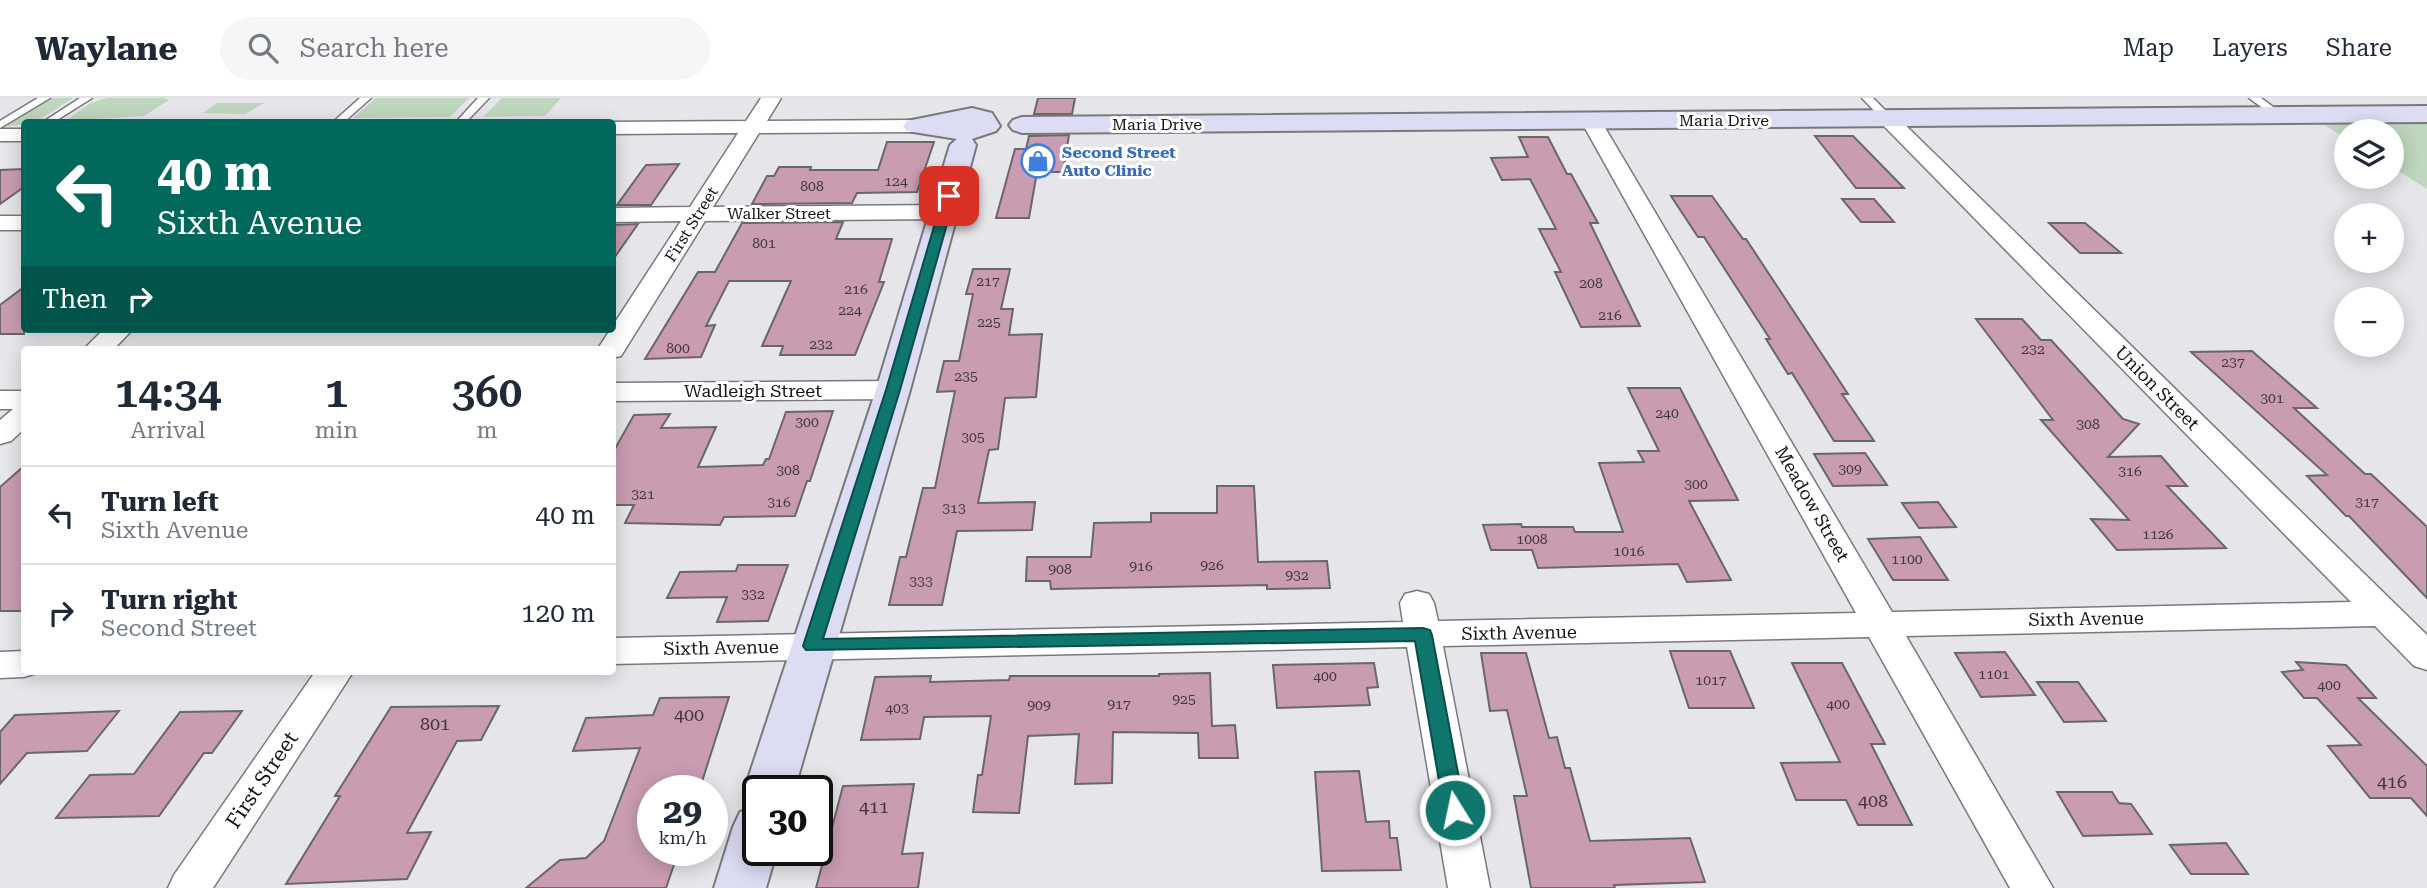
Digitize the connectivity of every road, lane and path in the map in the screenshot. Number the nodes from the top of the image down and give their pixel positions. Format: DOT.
graph roads {
  1 [pos="46,98"];
  2 [pos="87,98"];
  3 [pos="366,98"];
  4 [pos="484,98"];
  5 [pos="771,98"];
  6 [pos="1867,98"];
  7 [pos="2254,98"];
  8 [pos="2427,114"];
  9 [pos="2279,115"];
  10 [pos="1888,118"];
  11 [pos="53,119"];
  12 [pos="342,119"];
  13 [pos="464,119"];
  14 [pos="1591,121"];
  15 [pos="969,122"];
  16 [pos="0,125"];
  17 [pos="916,126"];
  18 [pos="616,128"];
  19 [pos="751,128"];
  20 [pos="0,135"];
  21 [pos="21,135"];
  22 [pos="945,212"];
  23 [pos="698,214"];
  24 [pos="616,215"];
  25 [pos="0,223"];
  26 [pos="21,223"];
  27 [pos="116,333"];
  28 [pos="101,346"];
  29 [pos="614,346"];
  30 [pos="893,390"];
  31 [pos="616,392"];
  32 [pos="21,400"];
  33 [pos="0,401"];
  34 [pos="21,417"];
  35 [pos="0,435"];
  36 [pos="2384,614"];
  37 [pos="1420,619"];
  38 [pos="1881,623"];
  39 [pos="812,646"];
  40 [pos="616,650"];
  41 [pos="2427,657"];
  42 [pos="21,664"];
  43 [pos="0,665"];
  44 [pos="333,675"];
  45 [pos="774,775"];
  46 [pos="746,866"];
  47 [pos="189,888"];
  48 [pos="740,888"];
  49 [pos="1469,888"];
  50 [pos="2032,888"];
  1 -- 16 [label="lane"];
  2 -- 11 [label="lane"];
  3 -- 12 [label="lane"];
  4 -- 13 [label="lane"];
  5 -- 19 [label="street, First Street"];
  6 -- 10 [label="lane"];
  7 -- 9 [label="lane"];
  8 -- 9 [label="street, Maria Drive"];
  9 -- 10 [label="street, Maria Drive"];
  10 -- 14 [label="street, Maria Drive"];
  10 -- 36 [label="street, Union Street"];
  14 -- 15 [label="street, Maria Drive"];
  14 -- 38 [label="street, Meadow Street"];
  15 -- 17 [label="street, Maria Drive"];
  15 -- 22 [label="street"];
  17 -- 19 [label="street"];
  18 -- 19 [label="street"];
  19 -- 23 [label="street, First Street"];
  20 -- 21 [label="street"];
  22 -- 23 [label="street, Walker Street"];
  22 -- 30 [label="street"];
  23 -- 24 [label="street, Walker Street"];
  23 -- 29 [label="street, First Street"];
  25 -- 26 [label="street"];
  27 -- 28 [label="street"];
  30 -- 31 [label="street, Wadleigh Street"];
  30 -- 39 [label="street"];
  32 -- 33 [label="street"];
  34 -- 35 [label="street"];
  36 -- 38 [label="street, Sixth Avenue"];
  36 -- 41 [label="street, Union Street"];
  37 -- 38 [label="street, Sixth Avenue"];
  37 -- 39 [label="street, Sixth Avenue"];
  37 -- 49 [label="street"];
  38 -- 50 [label="street, Meadow Street"];
  39 -- 40 [label="street, Sixth Avenue"];
  39 -- 45 [label="street"];
  42 -- 43 [label="street"];
  44 -- 47 [label="street, First Street"];
  46 -- 48 [label="street"];
}
